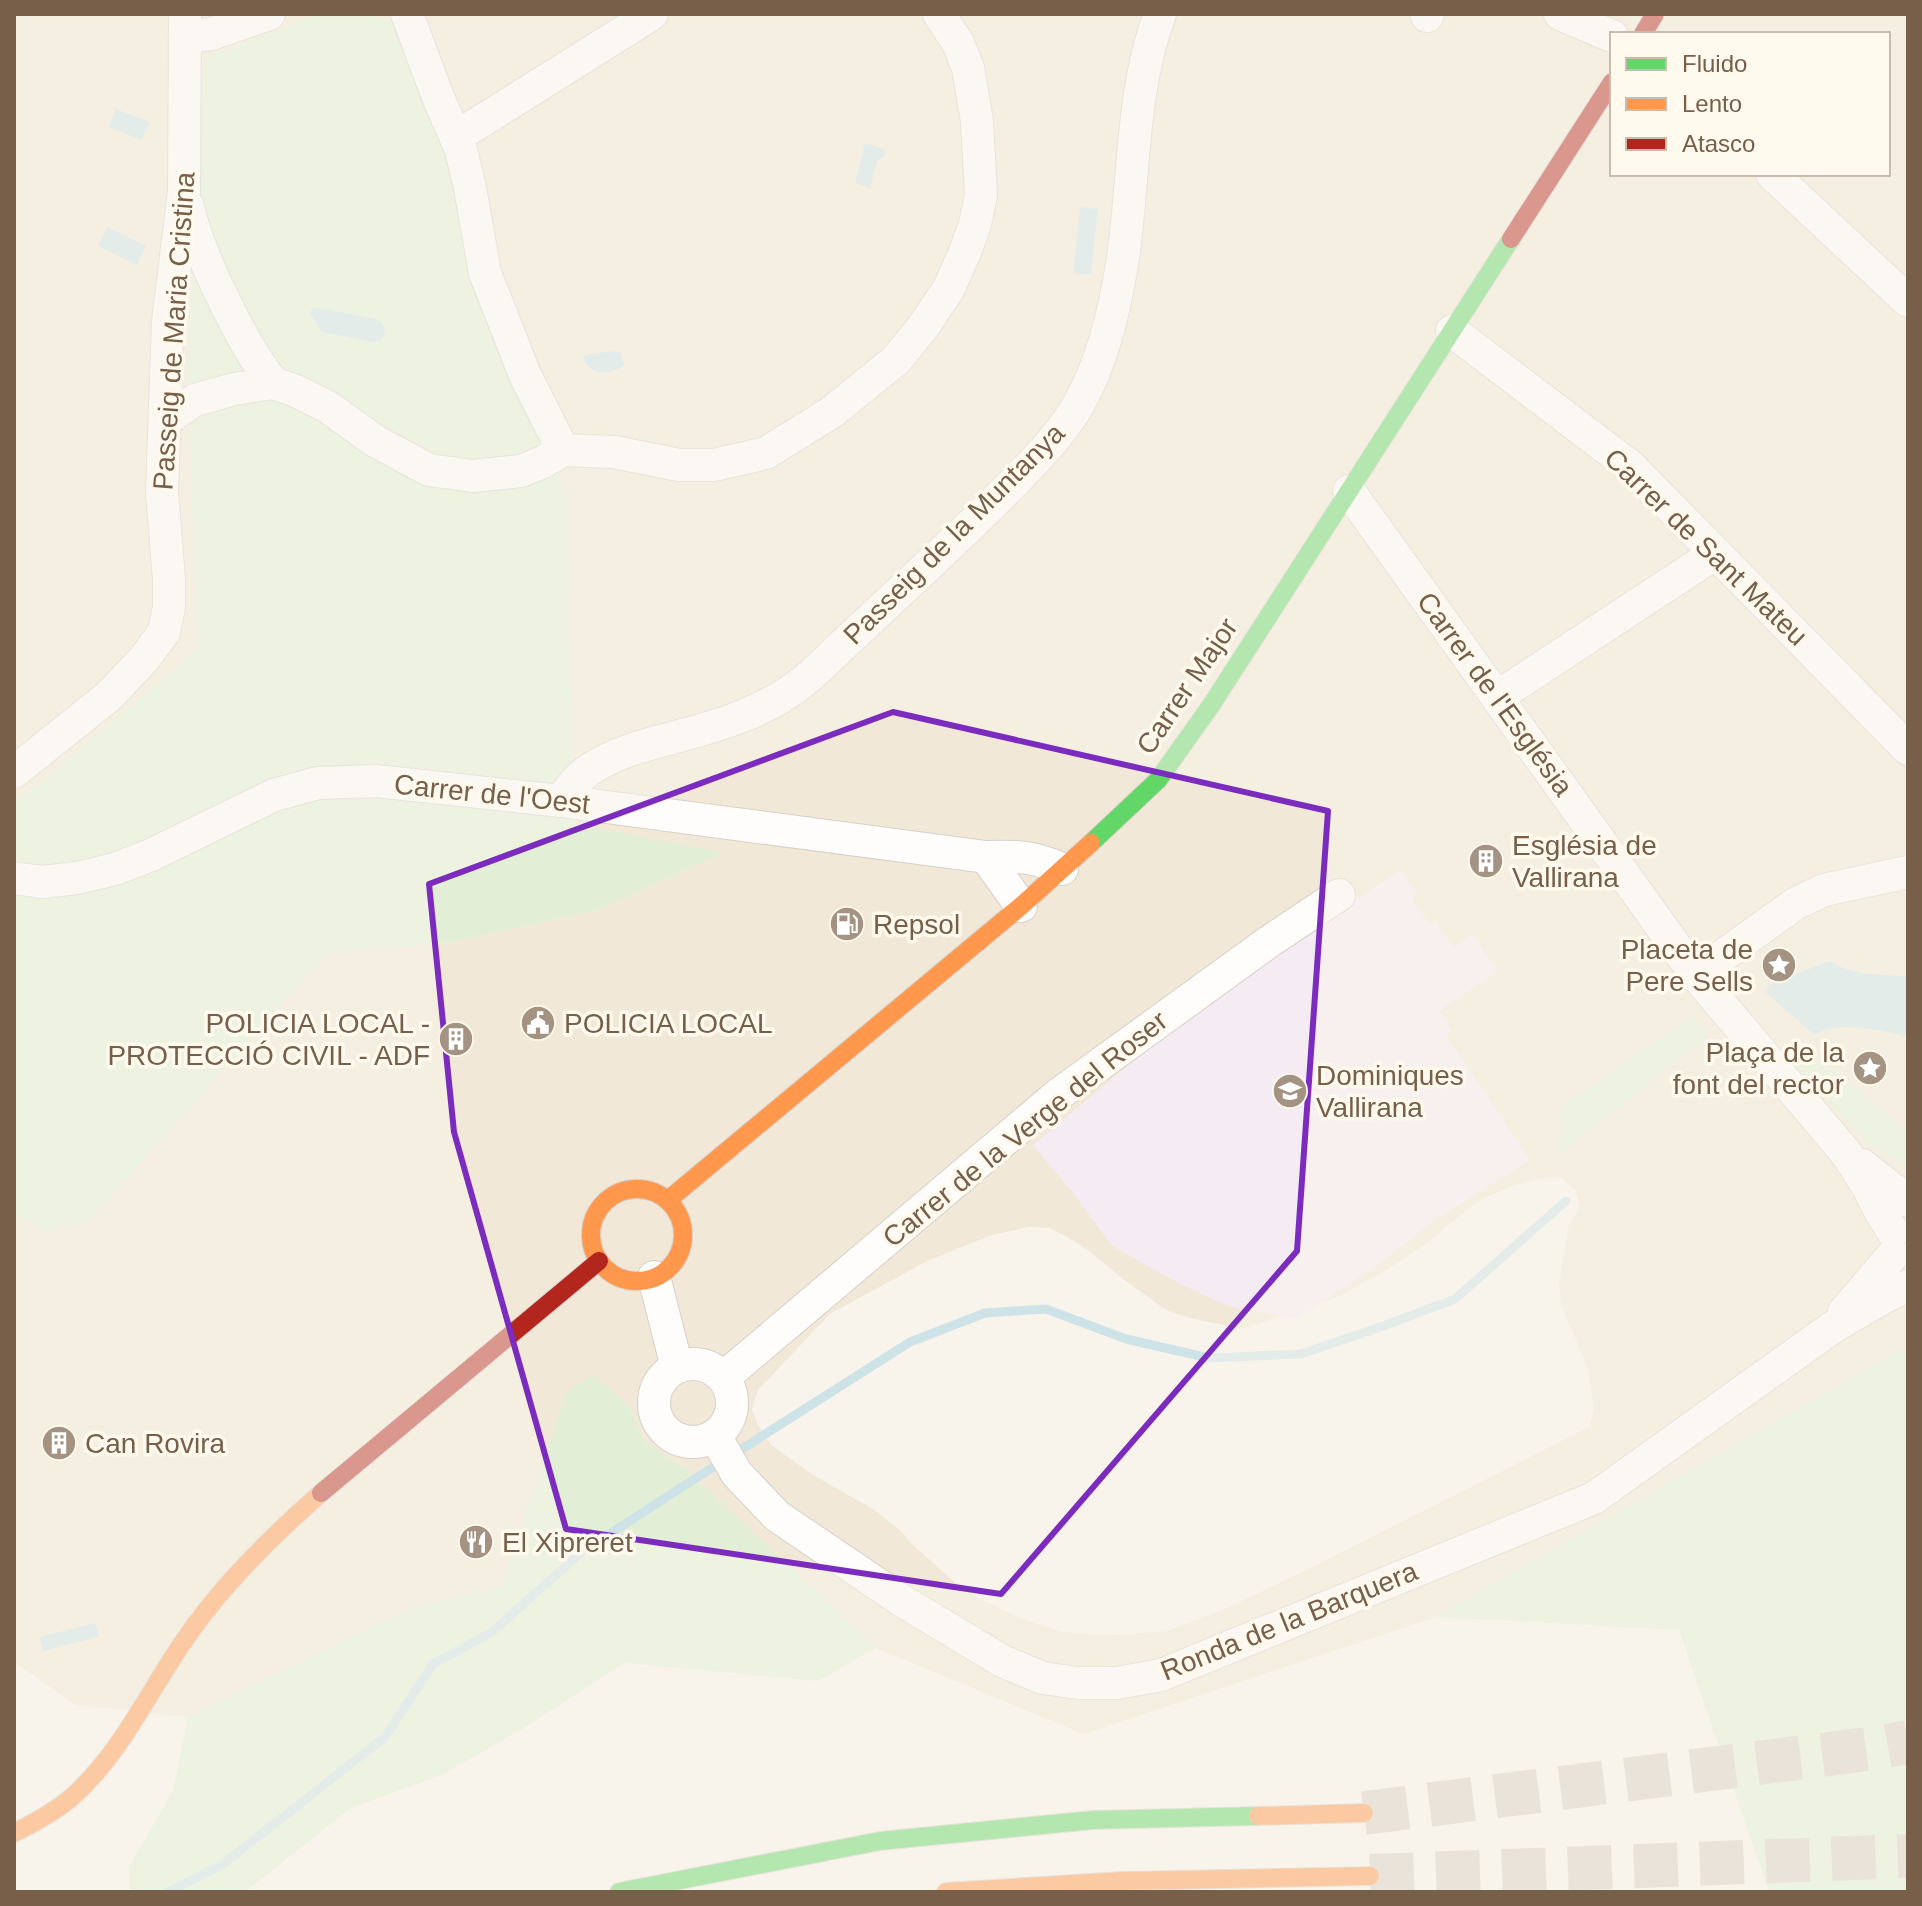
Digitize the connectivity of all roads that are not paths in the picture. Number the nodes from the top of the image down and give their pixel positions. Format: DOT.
graph roads {
  1 [pos="269,14"];
  2 [pos="407,14"];
  3 [pos="652,14"];
  4 [pos="939,14"];
  5 [pos="1160,14"];
  6 [pos="1560,14"];
  7 [pos="1655,14"];
  8 [pos="185,25"];
  9 [pos="1644,32"];
  10 [pos="1610,35"];
  11 [pos="1610,85"];
  12 [pos="456,137"];
  13 [pos="1774,176"];
  14 [pos="184,192"];
  15 [pos="1908,301"];
  16 [pos="1452,331"];
  17 [pos="273,383"];
  18 [pos="166,419"];
  19 [pos="563,450"];
  20 [pos="1349,491"];
  21 [pos="1716,553"];
  22 [pos="1497,697"];
  23 [pos="1908,749"];
  24 [pos="14,772"];
  25 [pos="561,801"];
  26 [pos="986,857"];
  27 [pos="1062,869"];
  28 [pos="1908,872"];
  29 [pos="14,878"];
  30 [pos="1339,895"];
  31 [pos="1021,906"];
  32 [pos="1696,975"];
  33 [pos="1846,1153"];
  34 [pos="668,1200"];
  35 [pos="1908,1201"];
  36 [pos="1900,1244"];
  37 [pos="599,1261"];
  38 [pos="654,1277"];
  39 [pos="1908,1286"];
  40 [pos="1833,1327"];
  41 [pos="677,1367"];
  42 [pos="723,1378"];
  43 [pos="715,1436"];
  44 [pos="1364,1813"];
  45 [pos="14,1833"];
  46 [pos="1370,1876"];
  47 [pos="619,1892"];
  48 [pos="946,1892"];
  1 -- 8 [label="street"];
  2 -- 12 [label="street"];
  3 -- 12 [label="street"];
  4 -- 19 [label="street"];
  5 -- 25 [label="street, Passeig de la Muntanya"];
  6 -- 10 [label="street"];
  7 -- 9 [label="main road"];
  8 -- 14 [label="street, Passeig de Maria Cristina"];
  11 -- 16 [label="main road, Carrer Major"];
  12 -- 19 [label="street"];
  13 -- 15 [label="street"];
  14 -- 17 [label="street"];
  14 -- 18 [label="street, Passeig de Maria Cristina"];
  16 -- 20 [label="main road, Carrer Major"];
  16 -- 21 [label="street, Carrer de Sant Mateu"];
  17 -- 18 [label="street"];
  17 -- 19 [label="street"];
  18 -- 24 [label="street, Passeig de Maria Cristina"];
  20 -- 22 [label="street, Carrer de l'Església"];
  20 -- 27 [label="main road, Carrer Major"];
  21 -- 22 [label="street"];
  21 -- 23 [label="street, Carrer de Sant Mateu"];
  22 -- 32 [label="street, Carrer de l'Església"];
  25 -- 26 [label="street, Carrer de l'Oest"];
  25 -- 29 [label="street, Carrer de l'Oest"];
  26 -- 27 [label="street, Carrer de l'Oest"];
  26 -- 31 [label="street"];
  27 -- 31 [label="main road, Carrer Major"];
  28 -- 32 [label="street"];
  30 -- 42 [label="street, Carrer de la Verge del Roser"];
  31 -- 34 [label="main road, Carrer Major"];
  32 -- 33 [label="street, Carrer de l'Església"];
  33 -- 35 [label="street"];
  33 -- 36 [label="street"];
  34 -- 37 [label="main road"];
  34 -- 38 [label="main road"];
  36 -- 40 [label="street, Ronda de la Barquera"];
  37 -- 38 [label="main road"];
  37 -- 45 [label="main road"];
  38 -- 41 [label="street"];
  39 -- 40 [label="street, Ronda de la Barquera"];
  40 -- 43 [label="street, Ronda de la Barquera"];
  41 -- 42 [label="street"];
  41 -- 43 [label="street"];
  42 -- 43 [label="street"];
  44 -- 47 [label="main road"];
  46 -- 48 [label="main road"];
}
